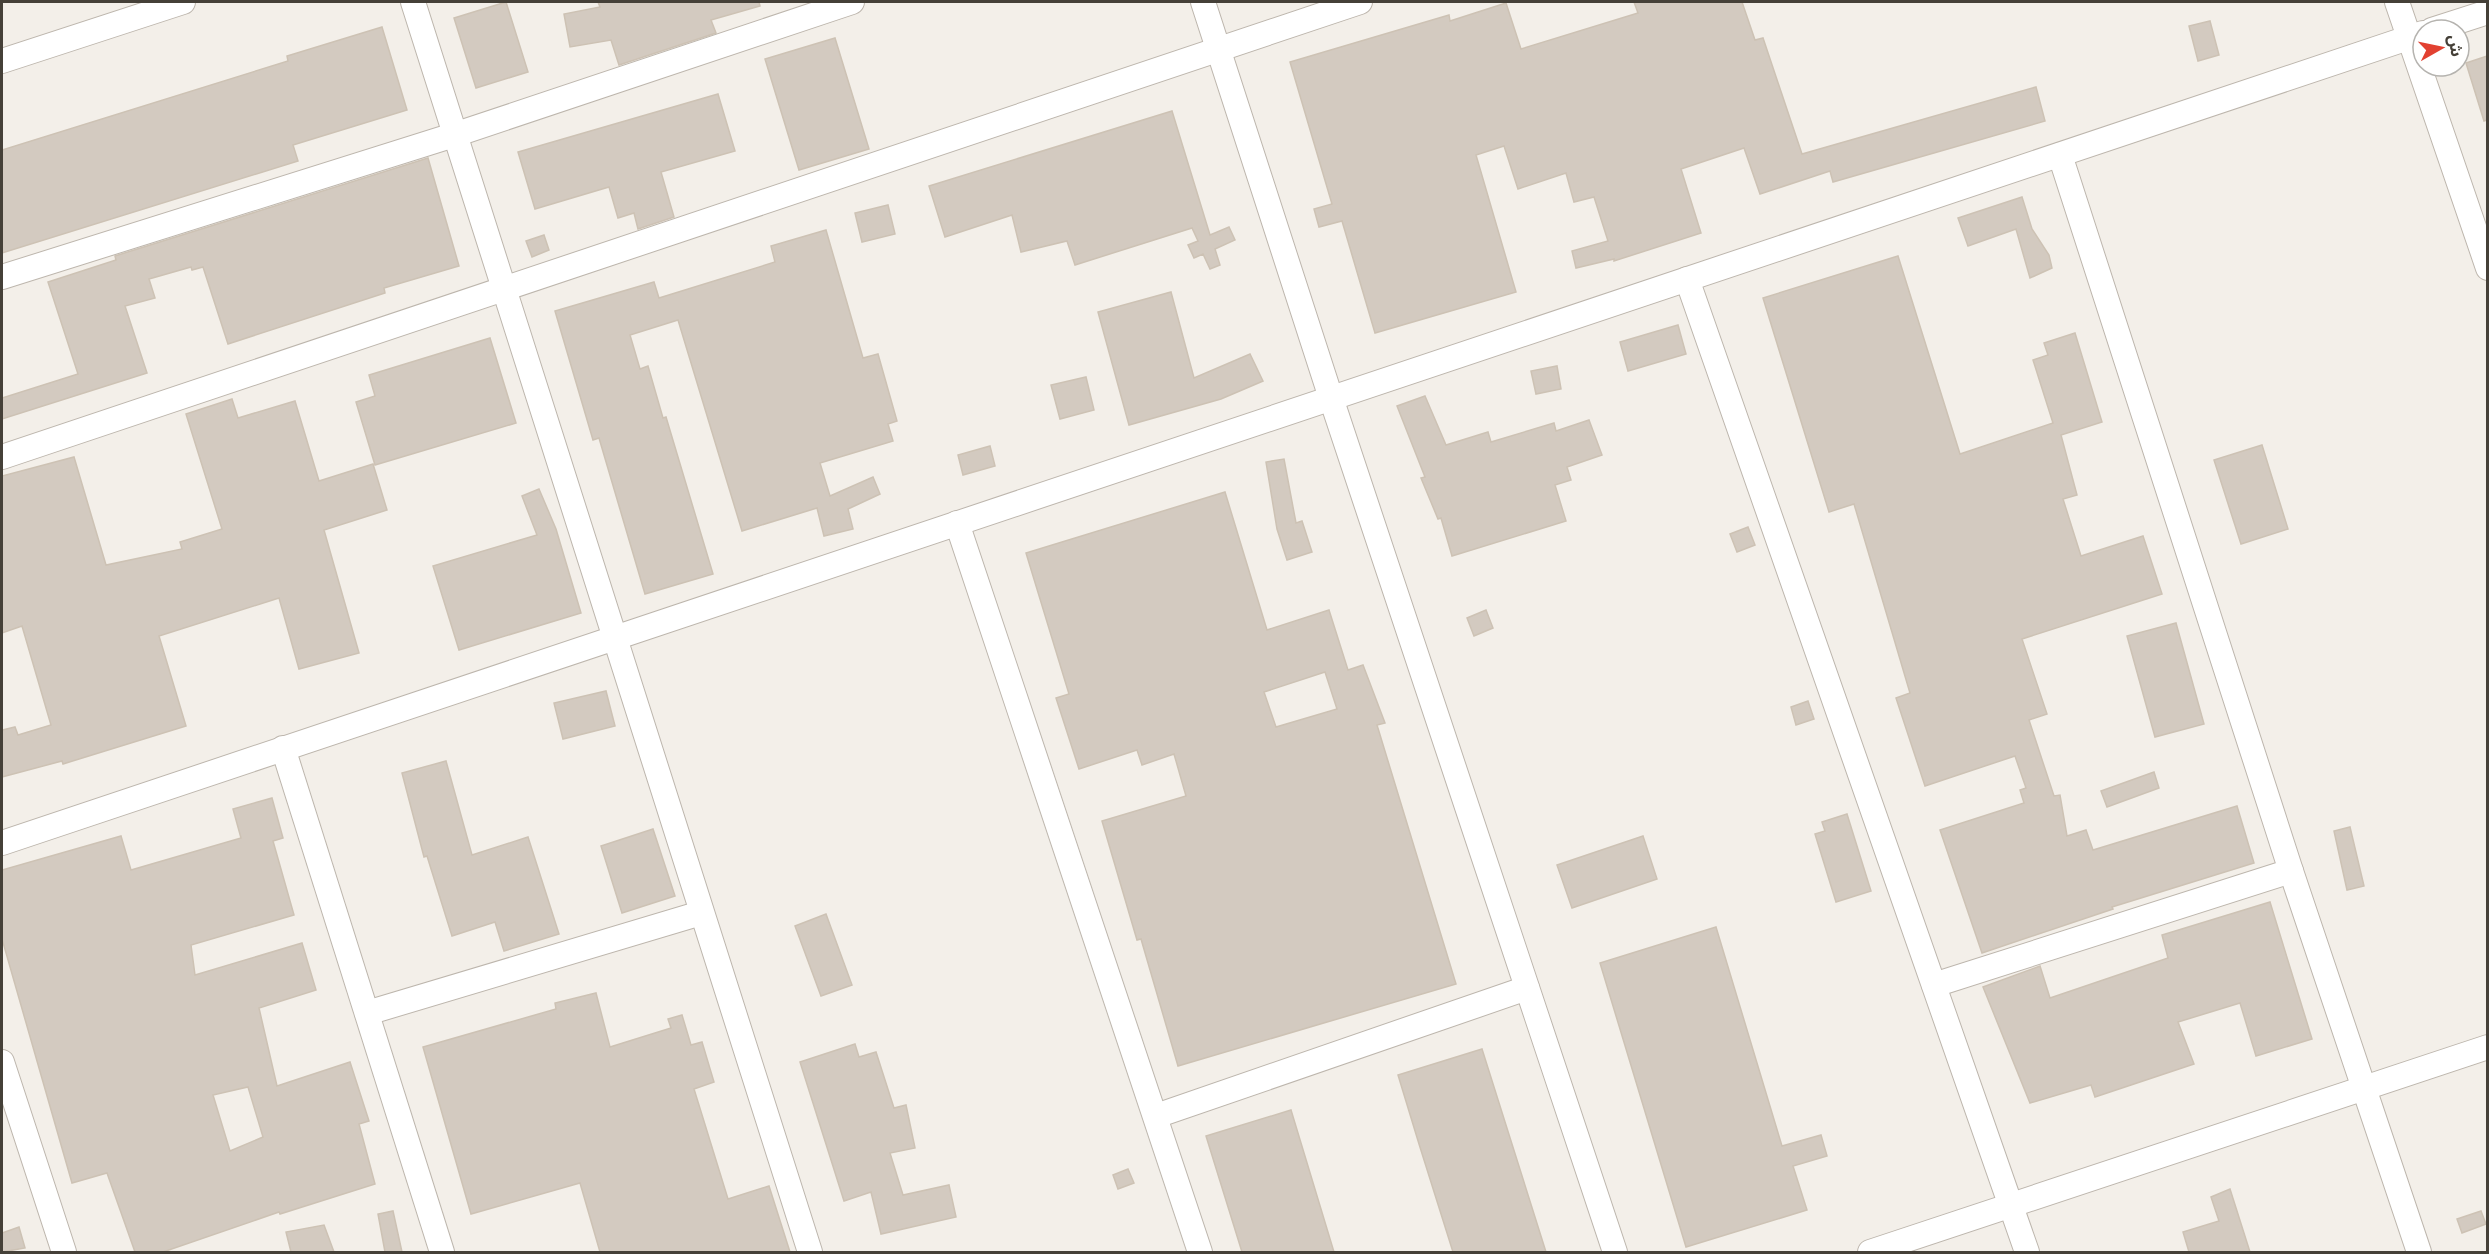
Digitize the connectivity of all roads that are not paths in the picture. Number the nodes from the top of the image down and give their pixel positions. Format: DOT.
graph roads {
  1 [pos="183,2"];
  2 [pos="413,2"];
  3 [pos="852,2"];
  4 [pos="1203,2"];
  5 [pos="1360,2"];
  6 [pos="2397,2"];
  7 [pos="2487,12"];
  8 [pos="2469,18"];
  9 [pos="2411,26"];
  10 [pos="2411,37"];
  11 [pos="1219,49"];
  12 [pos="2,61"];
  13 [pos="2429,78"];
  14 [pos="457,134"];
  15 [pos="2060,154"];
  16 [pos="2487,268"];
  17 [pos="2,277"];
  18 [pos="1687,279"];
  19 [pos="504,287"];
  20 [pos="1331,398"];
  21 [pos="2,457"];
  22 [pos="957,523"];
  23 [pos="615,638"];
  24 [pos="283,748"];
  25 [pos="2,843"];
  26 [pos="2291,871"];
  27 [pos="701,913"];
  28 [pos="1934,985"];
  29 [pos="1527,988"];
  30 [pos="367,1013"];
  31 [pos="2487,1047"];
  32 [pos="2,1062"];
  33 [pos="2363,1089"];
  34 [pos="1156,1116"];
  35 [pos="2012,1205"];
  36 [pos="1904,1247"];
  37 [pos="64,1252"];
  38 [pos="442,1252"];
  39 [pos="810,1252"];
  40 [pos="1200,1252"];
  41 [pos="1615,1252"];
  42 [pos="1870,1252"];
  43 [pos="2027,1252"];
  44 [pos="2419,1252"];
  1 -- 12 [label="street"];
  2 -- 14 [label="street"];
  3 -- 14 [label="street"];
  4 -- 11 [label="street"];
  5 -- 11 [label="street"];
  6 -- 9 [label="street"];
  7 -- 8 [label="street"];
  10 -- 15 [label="street"];
  11 -- 19 [label="street"];
  11 -- 20 [label="street"];
  13 -- 16 [label="street"];
  14 -- 17 [label="street"];
  14 -- 19 [label="street"];
  15 -- 18 [label="street"];
  15 -- 26 [label="street"];
  18 -- 20 [label="street"];
  18 -- 28 [label="street"];
  19 -- 21 [label="street"];
  19 -- 23 [label="street"];
  20 -- 22 [label="street"];
  20 -- 29 [label="street"];
  22 -- 23 [label="street"];
  22 -- 34 [label="street"];
  23 -- 24 [label="street"];
  23 -- 27 [label="street"];
  24 -- 25 [label="street"];
  24 -- 30 [label="street"];
  26 -- 28 [label="street"];
  26 -- 33 [label="street"];
  27 -- 30 [label="street"];
  27 -- 39 [label="street"];
  28 -- 35 [label="street"];
  29 -- 34 [label="street"];
  29 -- 41 [label="street"];
  30 -- 38 [label="street"];
  31 -- 33 [label="street"];
  32 -- 37 [label="street"];
  33 -- 35 [label="street"];
  33 -- 44 [label="street"];
  34 -- 40 [label="street"];
  35 -- 36 [label="street"];
  35 -- 43 [label="street"];
  36 -- 42 [label="street"];
}
